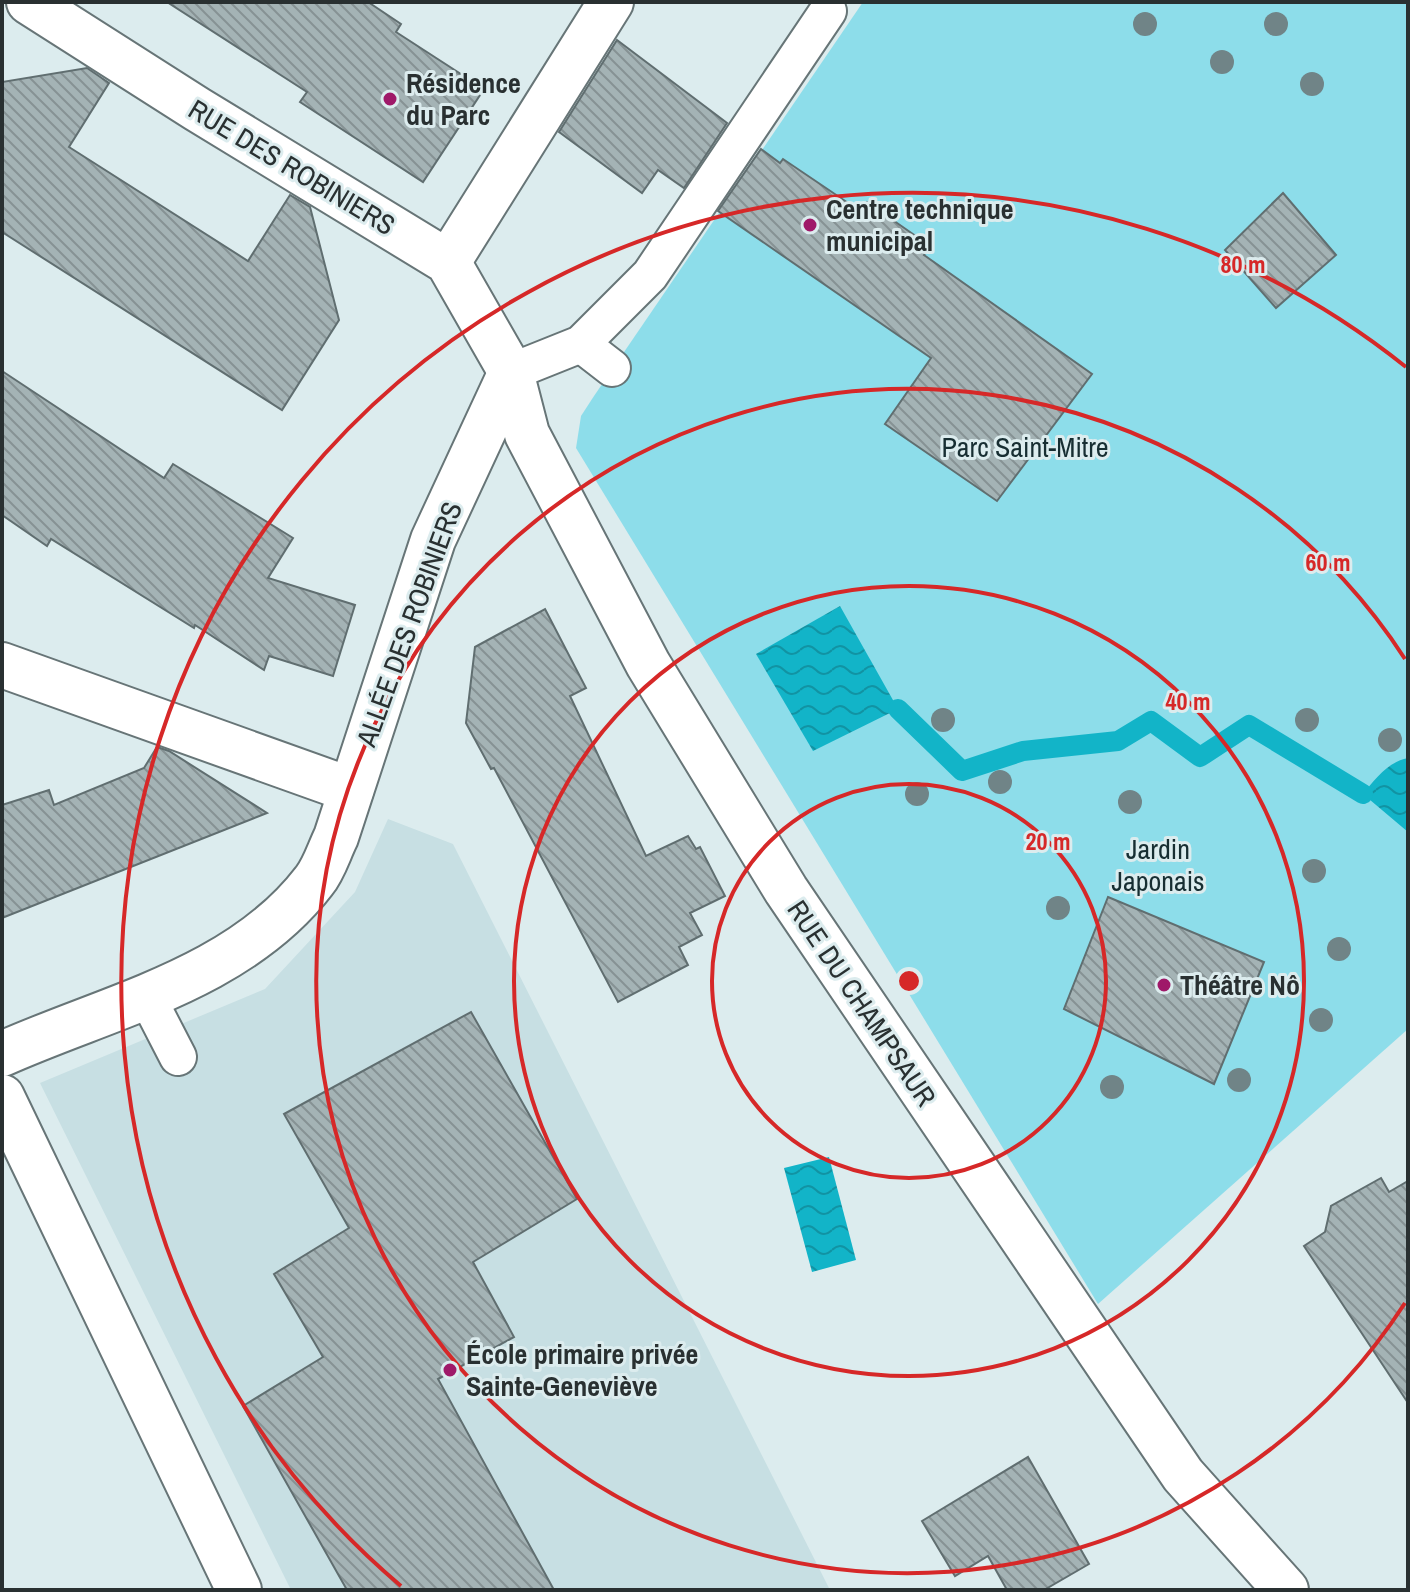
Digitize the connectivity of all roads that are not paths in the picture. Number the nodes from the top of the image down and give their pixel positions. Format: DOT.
graph roads {
  1 [pos="29,2"];
  2 [pos="611,2"];
  3 [pos="828,11"];
  4 [pos="448,262"];
  5 [pos="581,344"];
  6 [pos="612,368"];
  7 [pos="511,372"];
  8 [pos="2,665"];
  9 [pos="351,790"];
  10 [pos="146,995"];
  11 [pos="2,1054"];
  12 [pos="178,1057"];
  13 [pos="2,1097"];
  14 [pos="239,1590"];
  15 [pos="1286,1590"];
  1 -- 4 [label="street, RUE DES ROBINIERS"];
  2 -- 4 [label="street"];
  3 -- 5 [label="lane"];
  4 -- 7 [label="street, RUE DES ROBINIERS"];
  5 -- 6 [label="lane"];
  5 -- 7 [label="lane"];
  7 -- 9 [label="street, ALLÉE DES ROBINIERS"];
  7 -- 15 [label="street, RUE DU CHAMPSAUR"];
  8 -- 9 [label="street"];
  9 -- 10 [label="street, ALLÉE DES ROBINIERS"];
  10 -- 11 [label="street, ALLÉE DES ROBINIERS"];
  10 -- 12 [label="lane"];
  13 -- 14 [label="street"];
}
